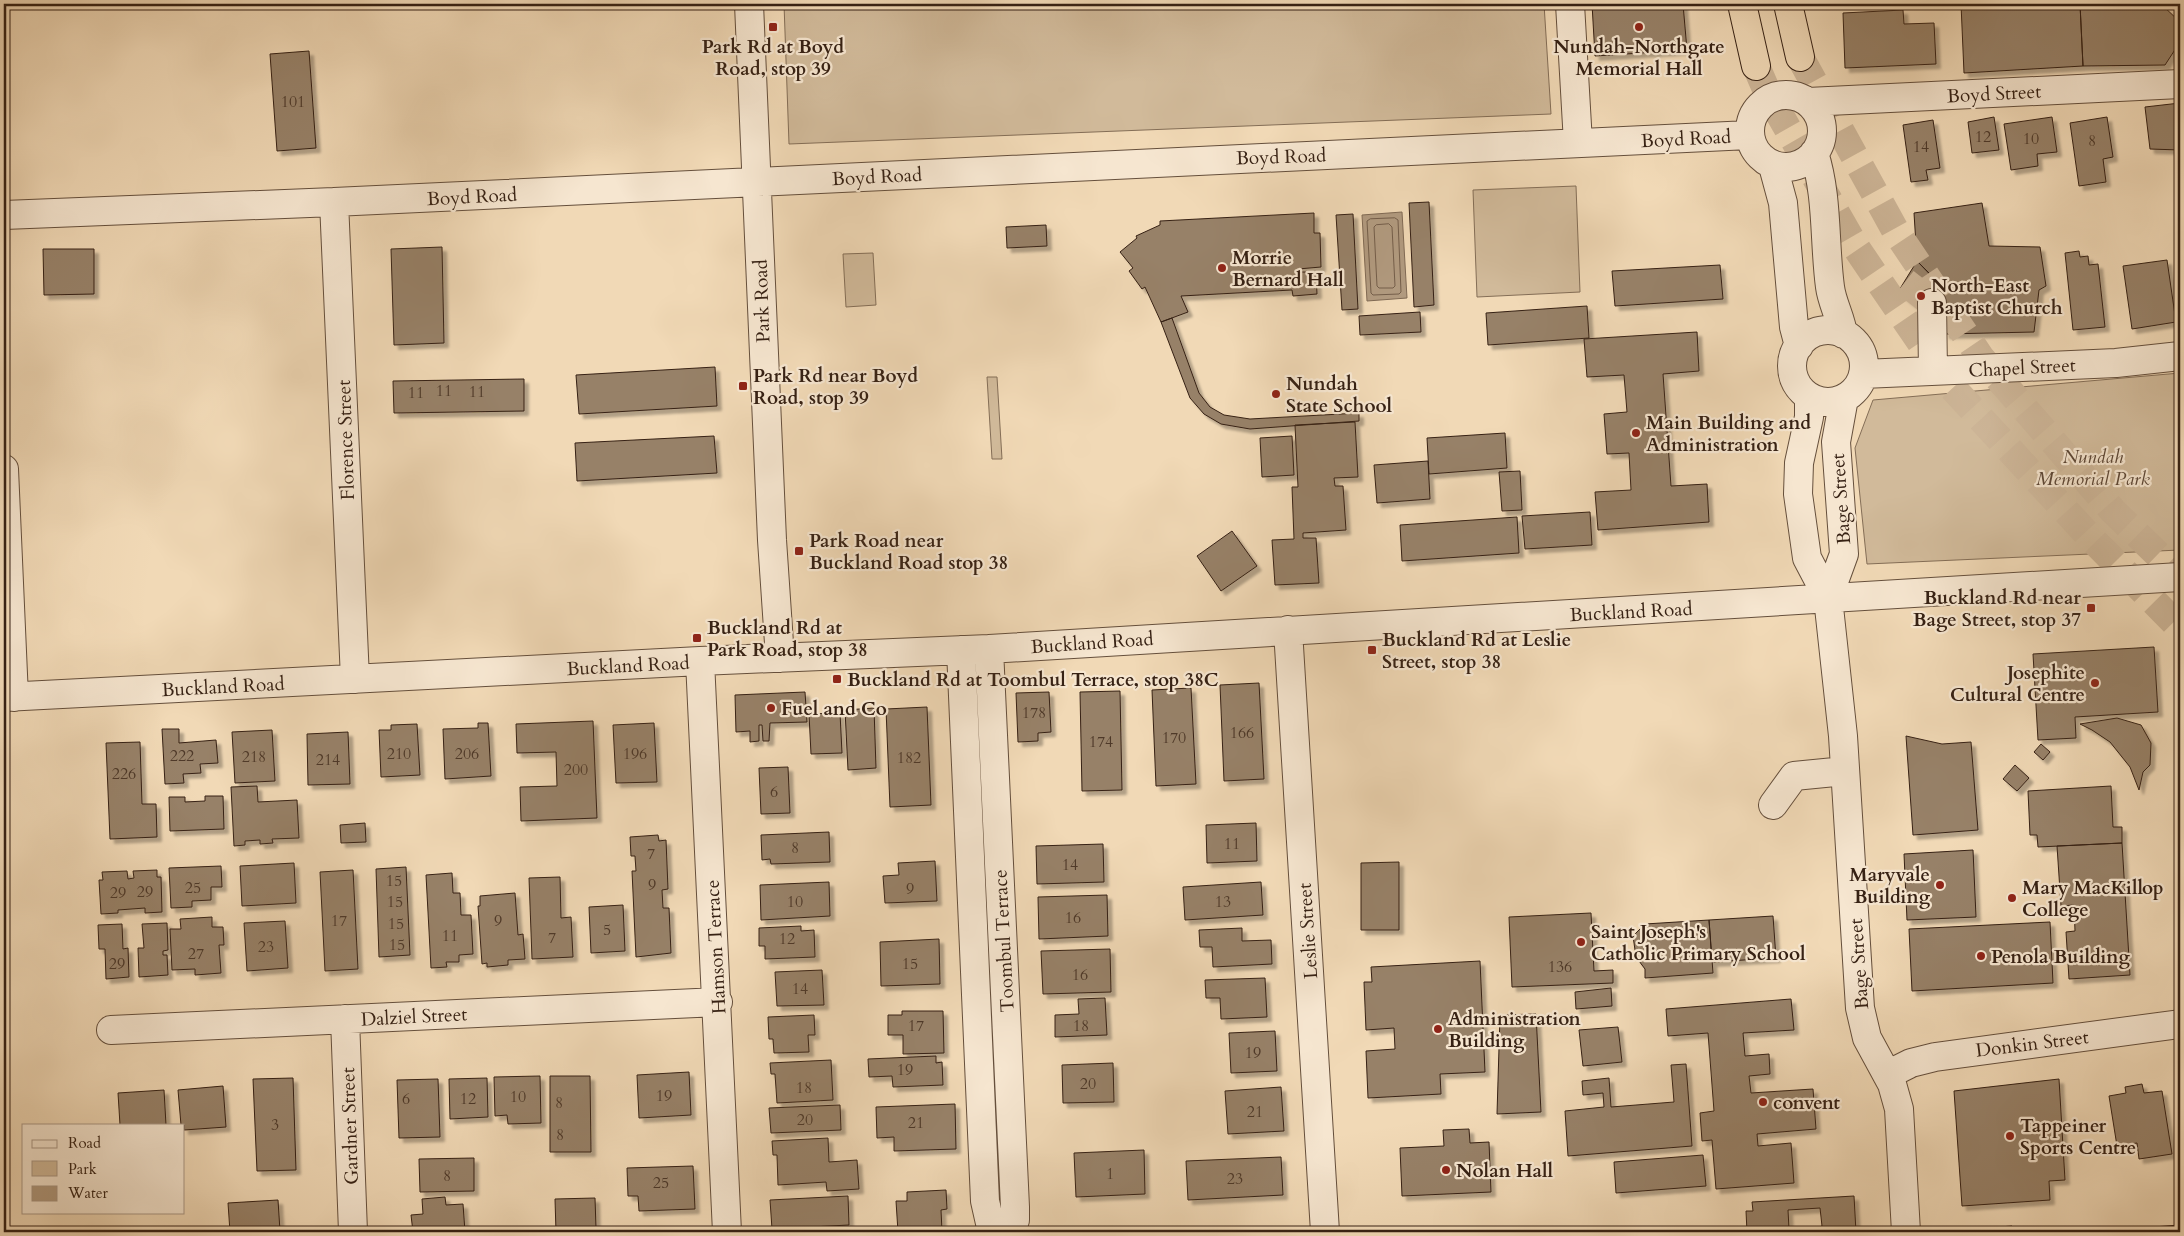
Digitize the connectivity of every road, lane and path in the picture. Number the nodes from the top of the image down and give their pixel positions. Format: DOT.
graph roads {
  1 [pos="749,4"];
  2 [pos="1570,4"];
  3 [pos="1742,4"];
  4 [pos="1788,4"];
  5 [pos="1800,57"];
  6 [pos="1756,66"];
  7 [pos="2180,84"];
  8 [pos="1808,102"];
  9 [pos="1749,135"];
  10 [pos="1578,143"];
  11 [pos="1814,154"];
  12 [pos="1773,166"];
  13 [pos="757,182"];
  14 [pos="334,202"];
  15 [pos="4,215"];
  16 [pos="1932,303"];
  17 [pos="1844,334"];
  18 [pos="1798,346"];
  19 [pos="2180,356"];
  20 [pos="1933,371"];
  21 [pos="1863,374"];
  22 [pos="1809,397"];
  23 [pos="1844,398"];
  24 [pos="4,470"];
  25 [pos="2180,577"];
  26 [pos="1828,598"];
  27 [pos="1288,630"];
  28 [pos="989,649"];
  29 [pos="961,650"];
  30 [pos="780,658"];
  31 [pos="700,661"];
  32 [pos="355,679"];
  33 [pos="9,697"];
  34 [pos="1845,771"];
  35 [pos="1773,805"];
  36 [pos="718,1002"];
  37 [pos="345,1019"];
  38 [pos="2180,1024"];
  39 [pos="111,1030"];
  40 [pos="1887,1076"];
  41 [pos="353,1232"];
  42 [pos="727,1232"];
  43 [pos="992,1232"];
  44 [pos="1010,1232"];
  45 [pos="1325,1232"];
  46 [pos="1906,1232"];
  1 -- 13 [label="street, Park Road"];
  2 -- 10 [label="street"];
  3 -- 6 [label="highway"];
  4 -- 5 [label="highway"];
  7 -- 8 [label="street, Boyd Street"];
  8 -- 9 [label="street"];
  8 -- 11 [label="street"];
  9 -- 10 [label="street, Boyd Road"];
  9 -- 12 [label="street"];
  10 -- 13 [label="street, Boyd Road"];
  11 -- 12 [label="street"];
  11 -- 17 [label="street"];
  12 -- 18 [label="street"];
  13 -- 14 [label="street, Boyd Road"];
  13 -- 30 [label="street, Park Road"];
  14 -- 15 [label="street, Boyd Road"];
  14 -- 32 [label="street, Florence Street"];
  16 -- 20 [label="street"];
  17 -- 18 [label="street"];
  17 -- 21 [label="street"];
  18 -- 22 [label="street"];
  19 -- 20 [label="street, Chapel Street"];
  20 -- 21 [label="street, Chapel Street"];
  21 -- 23 [label="street"];
  22 -- 23 [label="street"];
  22 -- 26 [label="street, Bage Street"];
  23 -- 26 [label="street, Bage Street"];
  24 -- 33 [label="street"];
  25 -- 26 [label="street, Buckland Road"];
  26 -- 27 [label="street, Buckland Road"];
  26 -- 34 [label="street, Bage Street"];
  27 -- 28 [label="street, Buckland Road"];
  27 -- 45 [label="street, Leslie Street"];
  28 -- 29 [label="street, Buckland Road"];
  28 -- 44 [label="street, Toombul Terrace"];
  29 -- 30 [label="street, Buckland Road"];
  29 -- 43 [label="street, Toombul Terrace"];
  30 -- 31 [label="street, Buckland Road"];
  31 -- 32 [label="street, Buckland Road"];
  31 -- 36 [label="street, Hamson Terrace"];
  32 -- 33 [label="street, Buckland Road"];
  34 -- 35 [label="street"];
  34 -- 40 [label="street, Bage Street"];
  36 -- 37 [label="street, Dalziel Street"];
  36 -- 42 [label="street, Hamson Terrace"];
  37 -- 39 [label="street, Dalziel Street"];
  37 -- 41 [label="street, Gardner Street"];
  38 -- 40 [label="street, Donkin Street"];
  40 -- 46 [label="street, Bage Street"];
}
